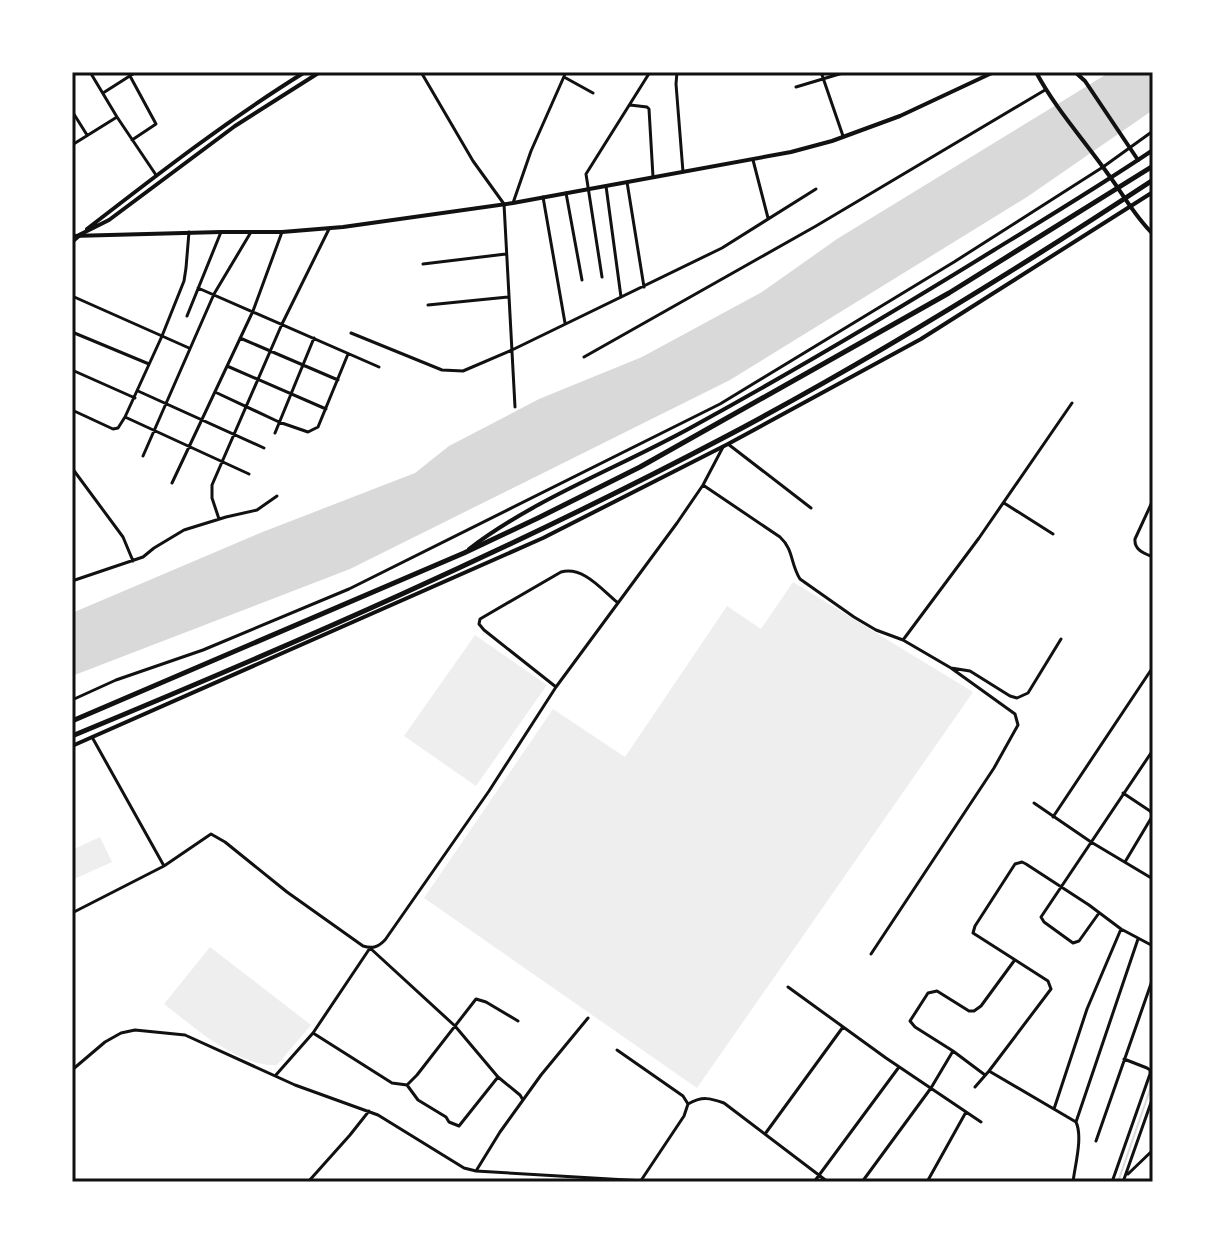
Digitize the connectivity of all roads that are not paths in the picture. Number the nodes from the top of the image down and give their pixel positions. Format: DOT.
graph roads {
  1 [pos="90,72"];
  2 [pos="136,72"];
  3 [pos="305,72"];
  4 [pos="320,72"];
  5 [pos="421,72"];
  6 [pos="650,72"];
  7 [pos="677,72"];
  8 [pos="821,72"];
  9 [pos="846,72"];
  10 [pos="994,72"];
  11 [pos="1036,72"];
  12 [pos="1075,72"];
  13 [pos="565,74"];
  14 [pos="130,76"];
  15 [pos="824,80"];
  16 [pos="796,87"];
  17 [pos="1045,90"];
  18 [pos="103,93"];
  19 [pos="593,93"];
  20 [pos="629,105"];
  21 [pos="72,111"];
  22 [pos="117,117"];
  23 [pos="1153,131"];
  24 [pos="88,136"];
  25 [pos="843,136"];
  26 [pos="132,140"];
  27 [pos="72,145"];
  28 [pos="1130,148"];
  29 [pos="1153,150"];
  30 [pos="753,160"];
  31 [pos="1138,160"];
  32 [pos="1153,166"];
  33 [pos="1103,167"];
  34 [pos="683,172"];
  35 [pos="156,175"];
  36 [pos="653,177"];
  37 [pos="1111,178"];
  38 [pos="1153,180"];
  39 [pos="627,182"];
  40 [pos="606,186"];
  41 [pos="588,188"];
  42 [pos="816,189"];
  43 [pos="1153,192"];
  44 [pos="566,193"];
  45 [pos="543,197"];
  46 [pos="513,203"];
  47 [pos="504,204"];
  48 [pos="1131,208"];
  49 [pos="768,218"];
  50 [pos="329,229"];
  51 [pos="251,231"];
  52 [pos="189,232"];
  53 [pos="221,232"];
  54 [pos="282,232"];
  55 [pos="1153,234"];
  56 [pos="79,235"];
  57 [pos="72,239"];
  58 [pos="506,254"];
  59 [pos="423,264"];
  60 [pos="602,277"];
  61 [pos="582,280"];
  62 [pos="644,287"];
  63 [pos="198,288"];
  64 [pos="214,294"];
  65 [pos="72,296"];
  66 [pos="508,297"];
  67 [pos="622,298"];
  68 [pos="428,305"];
  69 [pos="253,311"];
  70 [pos="187,316"];
  71 [pos="282,324"];
  72 [pos="565,325"];
  73 [pos="72,332"];
  74 [pos="351,333"];
  75 [pos="162,336"];
  76 [pos="240,338"];
  77 [pos="314,338"];
  78 [pos="190,348"];
  79 [pos="512,350"];
  80 [pos="270,351"];
  81 [pos="349,354"];
  82 [pos="584,357"];
  83 [pos="149,364"];
  84 [pos="303,365"];
  85 [pos="227,366"];
  86 [pos="379,367"];
  87 [pos="72,370"];
  88 [pos="258,380"];
  89 [pos="338,380"];
  90 [pos="138,391"];
  91 [pos="215,392"];
  92 [pos="291,394"];
  93 [pos="135,398"];
  94 [pos="166,403"];
  95 [pos="1072,403"];
  96 [pos="246,406"];
  97 [pos="515,407"];
  98 [pos="326,409"];
  99 [pos="72,410"];
  100 [pos="125,417"];
  101 [pos="202,420"];
  102 [pos="279,422"];
  103 [pos="153,432"];
  104 [pos="275,433"];
  105 [pos="234,434"];
  106 [pos="725,445"];
  107 [pos="188,448"];
  108 [pos="264,448"];
  109 [pos="143,456"];
  110 [pos="222,462"];
  111 [pos="72,468"];
  112 [pos="249,474"];
  113 [pos="172,483"];
  114 [pos="703,485"];
  115 [pos="277,496"];
  116 [pos="1153,500"];
  117 [pos="1004,503"];
  118 [pos="811,508"];
  119 [pos="219,519"];
  120 [pos="1053,534"];
  121 [pos="464,553"];
  122 [pos="1153,557"];
  123 [pos="133,561"];
  124 [pos="72,581"];
  125 [pos="617,602"];
  126 [pos="1061,639"];
  127 [pos="903,640"];
  128 [pos="1153,667"];
  129 [pos="951,668"];
  130 [pos="556,687"];
  131 [pos="72,700"];
  132 [pos="72,721"];
  133 [pos="72,736"];
  134 [pos="92,737"];
  135 [pos="72,746"];
  136 [pos="1153,750"];
  137 [pos="1123,793"];
  138 [pos="1034,803"];
  139 [pos="1053,817"];
  140 [pos="1091,842"];
  141 [pos="1125,862"];
  142 [pos="164,866"];
  143 [pos="1153,879"];
  144 [pos="1062,886"];
  145 [pos="1099,912"];
  146 [pos="72,913"];
  147 [pos="1121,929"];
  148 [pos="1138,939"];
  149 [pos="1153,946"];
  150 [pos="370,948"];
  151 [pos="871,954"];
  152 [pos="1014,961"];
  153 [pos="1153,978"];
  154 [pos="788,987"];
  155 [pos="588,1018"];
  156 [pos="518,1021"];
  157 [pos="455,1026"];
  158 [pos="843,1027"];
  159 [pos="313,1033"];
  160 [pos="617,1050"];
  161 [pos="953,1051"];
  162 [pos="1124,1059"];
  163 [pos="899,1067"];
  164 [pos="72,1070"];
  165 [pos="987,1073"];
  166 [pos="275,1076"];
  167 [pos="498,1077"];
  168 [pos="407,1085"];
  169 [pos="975,1087"];
  170 [pos="931,1088"];
  171 [pos="1153,1097"];
  172 [pos="523,1100"];
  173 [pos="688,1104"];
  174 [pos="1054,1109"];
  175 [pos="369,1111"];
  176 [pos="966,1112"];
  177 [pos="981,1122"];
  178 [pos="1076,1122"];
  179 [pos="765,1134"];
  180 [pos="1096,1141"];
  181 [pos="1153,1150"];
  182 [pos="476,1171"];
  183 [pos="818,1176"];
  184 [pos="1125,1176"];
  185 [pos="308,1182"];
  186 [pos="641,1182"];
  187 [pos="661,1182"];
  188 [pos="814,1182"];
  189 [pos="828,1182"];
  190 [pos="862,1182"];
  191 [pos="927,1182"];
  192 [pos="1073,1182"];
  193 [pos="1112,1182"];
  194 [pos="1123,1182"];
  1 -- 18 [label="street"];
  2 -- 14 [label="street"];
  3 -- 35 [label="street"];
  4 -- 56 [label="street"];
  5 -- 47 [label="street"];
  6 -- 20 [label="street"];
  7 -- 34 [label="street"];
  8 -- 15 [label="street"];
  9 -- 15 [label="street"];
  10 -- 25 [label="street"];
  11 -- 17 [label="street"];
  12 -- 28 [label="street"];
  13 -- 19 [label="street"];
  13 -- 46 [label="street"];
  14 -- 18 [label="street"];
  14 -- 26 [label="street"];
  15 -- 16 [label="street"];
  15 -- 25 [label="street"];
  17 -- 33 [label="street"];
  17 -- 82 [label="street"];
  18 -- 22 [label="street"];
  20 -- 36 [label="street"];
  20 -- 41 [label="street"];
  21 -- 24 [label="street"];
  22 -- 24 [label="street"];
  22 -- 26 [label="street"];
  23 -- 28 [label="street"];
  24 -- 27 [label="street"];
  25 -- 30 [label="street"];
  26 -- 35 [label="street"];
  28 -- 31 [label="street"];
  28 -- 33 [label="street"];
  29 -- 31 [label="street"];
  30 -- 34 [label="street"];
  30 -- 49 [label="street"];
  31 -- 37 [label="street"];
  32 -- 121 [label="highway"];
  33 -- 37 [label="street"];
  33 -- 131 [label="street"];
  34 -- 36 [label="street"];
  35 -- 56 [label="street"];
  36 -- 39 [label="street"];
  37 -- 48 [label="street"];
  37 -- 121 [label="street"];
  38 -- 133 [label="highway"];
  39 -- 40 [label="street"];
  39 -- 62 [label="street"];
  40 -- 41 [label="street"];
  40 -- 67 [label="street"];
  41 -- 44 [label="street"];
  41 -- 60 [label="street"];
  42 -- 49 [label="street"];
  43 -- 48 [label="street"];
  44 -- 45 [label="street"];
  44 -- 61 [label="street"];
  45 -- 46 [label="street"];
  45 -- 72 [label="street"];
  46 -- 47 [label="street"];
  47 -- 50 [label="street"];
  47 -- 58 [label="street"];
  48 -- 55 [label="street"];
  48 -- 106 [label="street"];
  49 -- 62 [label="street"];
  50 -- 54 [label="street"];
  50 -- 71 [label="street"];
  51 -- 53 [label="street"];
  51 -- 54 [label="street"];
  51 -- 64 [label="street"];
  52 -- 53 [label="street"];
  52 -- 56 [label="street"];
  52 -- 75 [label="street"];
  53 -- 63 [label="street"];
  54 -- 69 [label="street"];
  56 -- 57 [label="street"];
  58 -- 59 [label="street"];
  58 -- 66 [label="street"];
  62 -- 67 [label="street"];
  63 -- 64 [label="street"];
  63 -- 70 [label="street"];
  64 -- 69 [label="street"];
  64 -- 78 [label="street"];
  65 -- 75 [label="street"];
  66 -- 68 [label="street"];
  66 -- 79 [label="street"];
  67 -- 72 [label="street"];
  69 -- 71 [label="street"];
  69 -- 76 [label="street"];
  71 -- 77 [label="street"];
  71 -- 80 [label="street"];
  72 -- 79 [label="street"];
  73 -- 83 [label="street"];
  74 -- 79 [label="street"];
  75 -- 78 [label="street"];
  75 -- 83 [label="street"];
  76 -- 80 [label="street"];
  76 -- 85 [label="street"];
  77 -- 81 [label="street"];
  77 -- 84 [label="street"];
  78 -- 94 [label="street"];
  79 -- 97 [label="street"];
  80 -- 84 [label="street"];
  80 -- 88 [label="street"];
  81 -- 86 [label="street"];
  81 -- 89 [label="street"];
  83 -- 90 [label="street"];
  84 -- 89 [label="street"];
  84 -- 92 [label="street"];
  85 -- 88 [label="street"];
  85 -- 91 [label="street"];
  87 -- 93 [label="street"];
  88 -- 92 [label="street"];
  88 -- 96 [label="street"];
  89 -- 98 [label="street"];
  90 -- 93 [label="street"];
  90 -- 94 [label="street"];
  91 -- 96 [label="street"];
  91 -- 101 [label="street"];
  92 -- 98 [label="street"];
  92 -- 102 [label="street"];
  93 -- 100 [label="street"];
  94 -- 101 [label="street"];
  94 -- 103 [label="street"];
  95 -- 117 [label="street"];
  96 -- 102 [label="street"];
  96 -- 105 [label="street"];
  98 -- 102 [label="street"];
  99 -- 100 [label="street"];
  100 -- 103 [label="street"];
  101 -- 105 [label="street"];
  101 -- 107 [label="street"];
  102 -- 104 [label="street"];
  103 -- 107 [label="street"];
  103 -- 109 [label="street"];
  105 -- 108 [label="street"];
  105 -- 110 [label="street"];
  106 -- 114 [label="street"];
  106 -- 118 [label="street"];
  106 -- 134 [label="street"];
  107 -- 110 [label="street"];
  107 -- 113 [label="street"];
  110 -- 112 [label="street"];
  110 -- 119 [label="street"];
  111 -- 123 [label="street"];
  114 -- 125 [label="street"];
  114 -- 127 [label="street"];
  115 -- 119 [label="street"];
  116 -- 122 [label="street"];
  117 -- 120 [label="street"];
  117 -- 127 [label="street"];
  119 -- 123 [label="street"];
  121 -- 132 [label="highway"];
  123 -- 124 [label="street"];
  125 -- 130 [label="street"];
  125 -- 130 [label="street"];
  126 -- 129 [label="street"];
  127 -- 129 [label="street"];
  128 -- 139 [label="street"];
  129 -- 151 [label="street"];
  130 -- 150 [label="street"];
  134 -- 135 [label="street"];
  134 -- 142 [label="street"];
  136 -- 137 [label="street"];
  137 -- 140 [label="street"];
  137 -- 141 [label="street"];
  138 -- 139 [label="street"];
  139 -- 140 [label="street"];
  140 -- 141 [label="street"];
  140 -- 144 [label="street"];
  141 -- 143 [label="street"];
  142 -- 146 [label="street"];
  142 -- 150 [label="street"];
  144 -- 145 [label="street"];
  144 -- 145 [label="street"];
  144 -- 152 [label="street"];
  145 -- 147 [label="street"];
  147 -- 148 [label="street"];
  147 -- 174 [label="street"];
  148 -- 149 [label="street"];
  148 -- 178 [label="street"];
  150 -- 157 [label="street"];
  150 -- 159 [label="street"];
  152 -- 161 [label="street"];
  152 -- 165 [label="street"];
  153 -- 162 [label="street"];
  154 -- 158 [label="street"];
  155 -- 172 [label="street"];
  156 -- 157 [label="street"];
  157 -- 167 [label="street"];
  157 -- 168 [label="street"];
  158 -- 163 [label="street"];
  158 -- 179 [label="street"];
  159 -- 166 [label="street"];
  159 -- 168 [label="street"];
  160 -- 173 [label="street"];
  161 -- 165 [label="street"];
  161 -- 170 [label="street"];
  162 -- 180 [label="street"];
  162 -- 193 [label="street"];
  163 -- 170 [label="street"];
  163 -- 183 [label="street"];
  164 -- 166 [label="street"];
  165 -- 169 [label="street"];
  165 -- 174 [label="street"];
  166 -- 175 [label="street"];
  167 -- 168 [label="street"];
  167 -- 172 [label="street"];
  170 -- 176 [label="street"];
  170 -- 190 [label="street"];
  171 -- 184 [label="street"];
  172 -- 182 [label="street"];
  173 -- 179 [label="street"];
  173 -- 186 [label="street"];
  174 -- 178 [label="street"];
  175 -- 182 [label="street"];
  175 -- 185 [label="street"];
  176 -- 177 [label="street"];
  176 -- 191 [label="street"];
  178 -- 192 [label="street"];
  179 -- 183 [label="street"];
  181 -- 184 [label="street"];
  182 -- 186 [label="street"];
  183 -- 188 [label="street"];
  183 -- 189 [label="street"];
  184 -- 194 [label="street"];
  186 -- 187 [label="street"];
}
